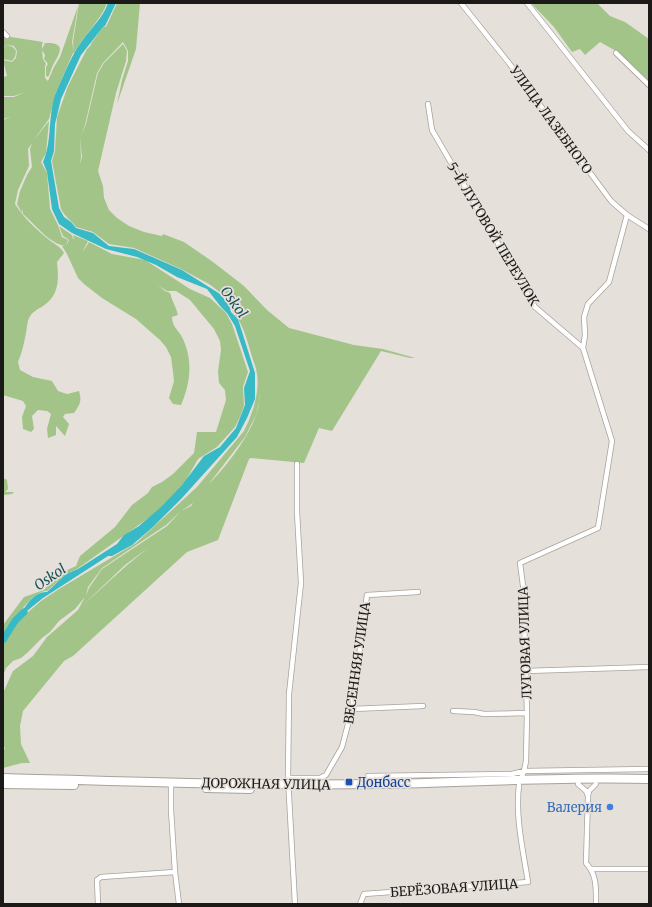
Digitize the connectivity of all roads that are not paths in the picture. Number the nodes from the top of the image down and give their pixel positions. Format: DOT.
graph roads {
  1 [pos="462,3"];
  2 [pos="527,3"];
  3 [pos="616,53"];
  4 [pos="649,85"];
  5 [pos="428,104"];
  6 [pos="649,150"];
  7 [pos="627,215"];
  8 [pos="649,229"];
  9 [pos="582,348"];
  10 [pos="297,464"];
  11 [pos="418,592"];
  12 [pos="649,667"];
  13 [pos="526,671"];
  14 [pos="423,706"];
  15 [pos="352,709"];
  16 [pos="453,711"];
  17 [pos="527,713"];
  18 [pos="649,769"];
  19 [pos="368,776"];
  20 [pos="522,778"];
  21 [pos="649,779"];
  22 [pos="3,781"];
  23 [pos="288,784"];
  24 [pos="578,784"];
  25 [pos="596,784"];
  26 [pos="649,784"];
  27 [pos="171,785"];
  28 [pos="588,796"];
  29 [pos="591,869"];
  30 [pos="649,869"];
  31 [pos="175,872"];
  32 [pos="98,904"];
  33 [pos="179,904"];
  34 [pos="295,904"];
  35 [pos="360,904"];
  36 [pos="596,904"];
  1 -- 7 [label="street, УЛИЦА ЛАЗЕБНОГО"];
  2 -- 6 [label="street"];
  3 -- 4 [label="street"];
  5 -- 9 [label="street, 5-Й ЛУГОВОЙ ПЕРЕУЛОК"];
  7 -- 8 [label="street, УЛИЦА ЛАЗЕБНОГО"];
  7 -- 9 [label="street, ЛУГОВАЯ УЛИЦА"];
  9 -- 13 [label="street, ЛУГОВАЯ УЛИЦА"];
  10 -- 23 [label="street"];
  11 -- 15 [label="street, ВЕСЕННЯЯ УЛИЦА"];
  12 -- 13 [label="street"];
  13 -- 17 [label="street, ЛУГОВАЯ УЛИЦА"];
  14 -- 15 [label="street"];
  15 -- 23 [label="street, ВЕСЕННЯЯ УЛИЦА"];
  16 -- 17 [label="street"];
  17 -- 20 [label="street, ЛУГОВАЯ УЛИЦА"];
  18 -- 20 [label="street, ДОРОЖНАЯ УЛИЦА"];
  19 -- 20 [label="street, ДОРОЖНАЯ УЛИЦА"];
  20 -- 21 [label="main road, ДОРОЖНАЯ УЛИЦА"];
  20 -- 23 [label="main road, ДОРОЖНАЯ УЛИЦА"];
  20 -- 24 [label="main road, ДОРОЖНАЯ УЛИЦА"];
  20 -- 35 [label="street, БЕРЁЗОВАЯ УЛИЦА"];
  22 -- 27 [label="main road, ДОРОЖНАЯ УЛИЦА"];
  23 -- 27 [label="main road, ДОРОЖНАЯ УЛИЦА"];
  23 -- 34 [label="street"];
  24 -- 25 [label="main road, ДОРОЖНАЯ УЛИЦА"];
  24 -- 28 [label="street"];
  25 -- 26 [label="main road, ДОРОЖНАЯ УЛИЦА"];
  25 -- 28 [label="street"];
  27 -- 31 [label="street"];
  28 -- 29 [label="street"];
  29 -- 30 [label="street"];
  29 -- 36 [label="street"];
  31 -- 32 [label="street"];
  31 -- 33 [label="street"];
}
